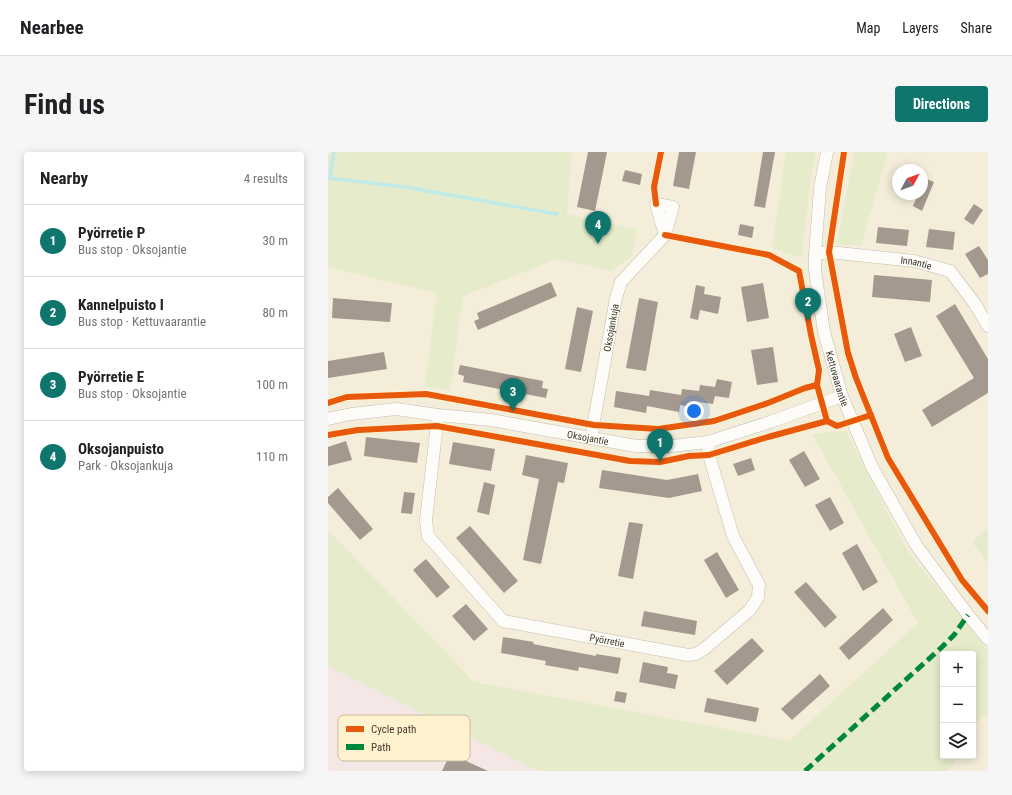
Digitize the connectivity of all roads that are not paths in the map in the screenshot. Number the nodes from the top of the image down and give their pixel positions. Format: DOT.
graph roads {
  1 [pos="827,152"];
  2 [pos="665,235"];
  3 [pos="815,254"];
  4 [pos="988,326"];
  5 [pos="842,396"];
  6 [pos="438,415"];
  7 [pos="328,419"];
  8 [pos="591,438"];
  9 [pos="708,442"];
  10 [pos="988,639"];
  1 -- 3 [label="street, Kettuvaarantie"];
  2 -- 8 [label="street, Oksojankuja"];
  3 -- 4 [label="street, Innantie"];
  3 -- 5 [label="street, Kettuvaarantie"];
  5 -- 9 [label="street, Oksojantie"];
  5 -- 10 [label="street, Kettuvaarantie"];
  6 -- 7 [label="street, Oksojantie"];
  6 -- 8 [label="street, Oksojantie"];
  6 -- 9 [label="street, Pyörretie"];
  8 -- 9 [label="street, Oksojantie"];
}
